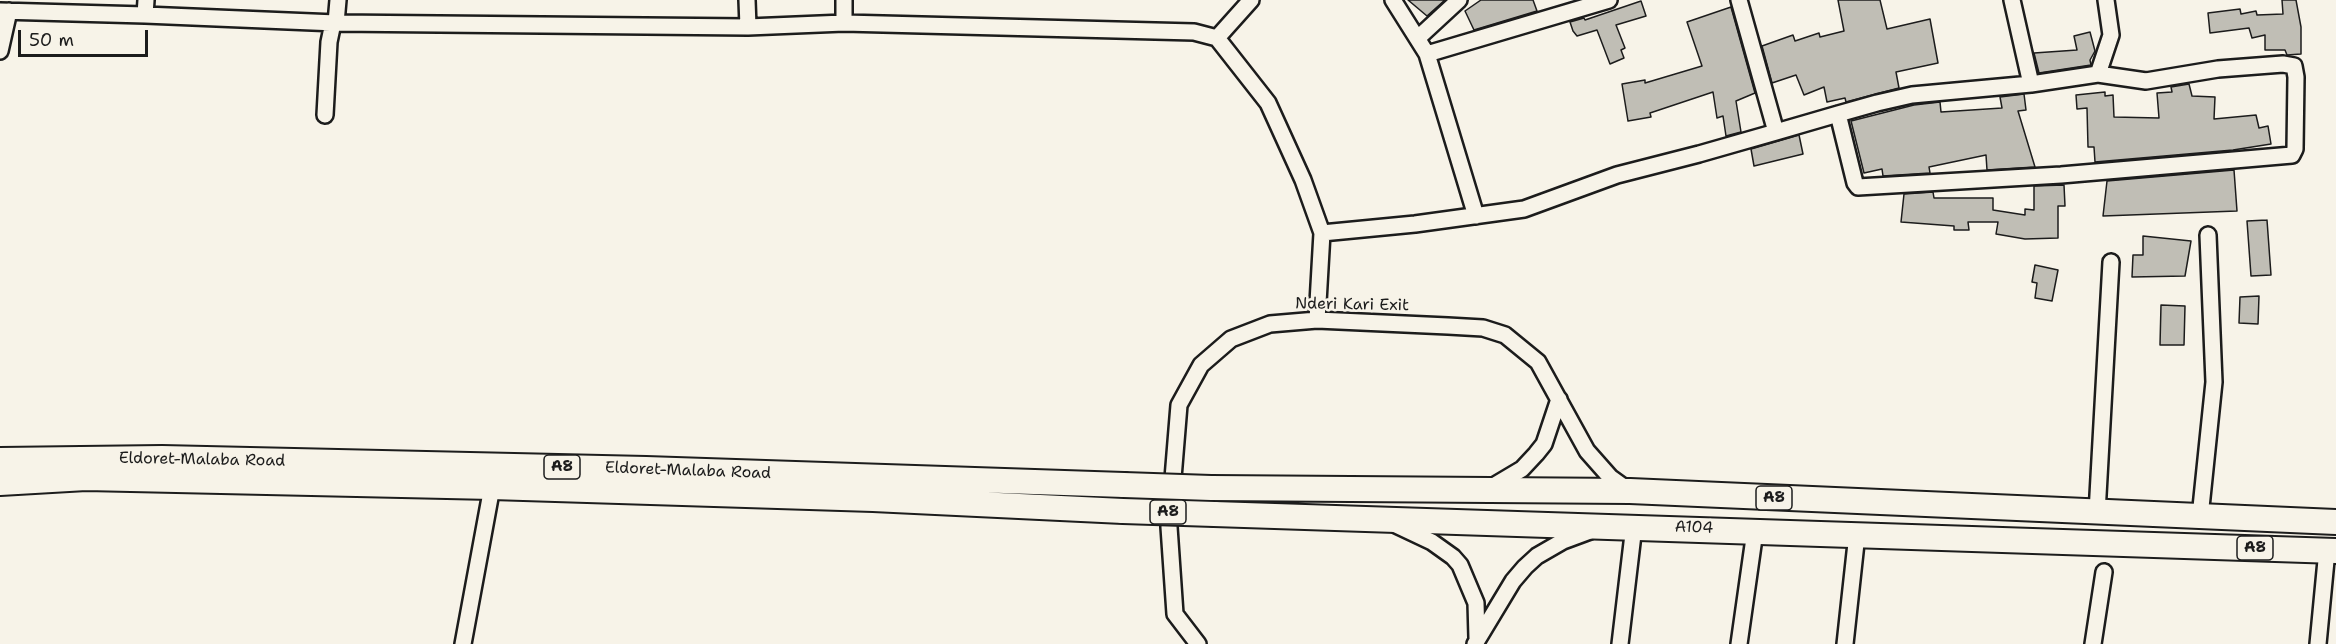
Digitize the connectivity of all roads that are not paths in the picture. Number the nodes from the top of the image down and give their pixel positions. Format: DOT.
graph roads {
  1 [pos="338,0"];
  2 [pos="747,0"];
  3 [pos="844,0"];
  4 [pos="1251,0"];
  5 [pos="1393,0"];
  6 [pos="1459,0"];
  7 [pos="1609,0"];
  8 [pos="1739,0"];
  9 [pos="2012,0"];
  10 [pos="2106,0"];
  11 [pos="146,8"];
  12 [pos="5,11"];
  13 [pos="335,23"];
  14 [pos="844,23"];
  15 [pos="748,27"];
  16 [pos="1419,37"];
  17 [pos="1217,38"];
  18 [pos="0,51"];
  19 [pos="1427,54"];
  20 [pos="2098,74"];
  21 [pos="2031,84"];
  22 [pos="1838,114"];
  23 [pos="324,115"];
  24 [pos="1776,132"];
  25 [pos="1476,216"];
  26 [pos="1322,233"];
  27 [pos="2208,235"];
  28 [pos="2110,262"];
  29 [pos="1317,320"];
  30 [pos="1559,399"];
  31 [pos="0,460"];
  32 [pos="0,483"];
  33 [pos="492,487"];
  34 [pos="1485,491"];
  35 [pos="1630,491"];
  36 [pos="2097,513"];
  37 [pos="1214,514"];
  38 [pos="2200,517"];
  39 [pos="1378,519"];
  40 [pos="2336,522"];
  41 [pos="1604,525"];
  42 [pos="1634,526"];
  43 [pos="1755,531"];
  44 [pos="1857,534"];
  45 [pos="2331,550"];
  46 [pos="2104,572"];
  47 [pos="1476,643"];
  48 [pos="463,644"];
  49 [pos="1198,644"];
  50 [pos="1620,644"];
  51 [pos="1739,644"];
  52 [pos="1845,644"];
  53 [pos="2093,644"];
  54 [pos="2318,644"];
  1 -- 13 [label="street"];
  2 -- 15 [label="street"];
  3 -- 14 [label="street"];
  4 -- 17 [label="street"];
  5 -- 16 [label="street"];
  6 -- 16 [label="street"];
  7 -- 19 [label="street"];
  8 -- 24 [label="street"];
  9 -- 21 [label="street"];
  10 -- 20 [label="street"];
  11 -- 12 [label="street"];
  11 -- 13 [label="street"];
  12 -- 18 [label="street"];
  13 -- 15 [label="street"];
  13 -- 23 [label="street"];
  14 -- 15 [label="street"];
  14 -- 17 [label="street"];
  16 -- 19 [label="street"];
  17 -- 26 [label="street"];
  19 -- 25 [label="street"];
  20 -- 21 [label="street"];
  20 -- 22 [label="street"];
  21 -- 22 [label="street"];
  22 -- 24 [label="street"];
  24 -- 25 [label="street"];
  25 -- 26 [label="street"];
  26 -- 29 [label="street"];
  27 -- 38 [label="street"];
  28 -- 36 [label="street"];
  29 -- 30 [label="street, Nderi Kari Exit"];
  29 -- 49 [label="street, Nderi Kari Exit"];
  30 -- 34 [label="street"];
  30 -- 35 [label="street, Nderi Kari Exit"];
  31 -- 34 [label="highway, Eldoret-Malaba Road / A8, bridge"];
  32 -- 33 [label="highway, Eldoret-Malaba Road / A8"];
  33 -- 37 [label="highway, Eldoret-Malaba Road / A8, bridge"];
  33 -- 48 [label="street"];
  34 -- 35 [label="highway, A8"];
  35 -- 36 [label="highway, A8"];
  36 -- 38 [label="highway, A8"];
  37 -- 39 [label="highway, A104 / A8"];
  38 -- 40 [label="highway, A8"];
  39 -- 41 [label="highway, A104 / A8"];
  39 -- 47 [label="street"];
  41 -- 42 [label="highway, A104 / A8"];
  41 -- 47 [label="street"];
  42 -- 43 [label="highway, A104 / A8"];
  42 -- 50 [label="street"];
  43 -- 44 [label="highway, A104 / A8"];
  43 -- 51 [label="street"];
  44 -- 45 [label="highway, A104 / A8"];
  44 -- 52 [label="street"];
  45 -- 54 [label="street"];
  46 -- 53 [label="street"];
}
